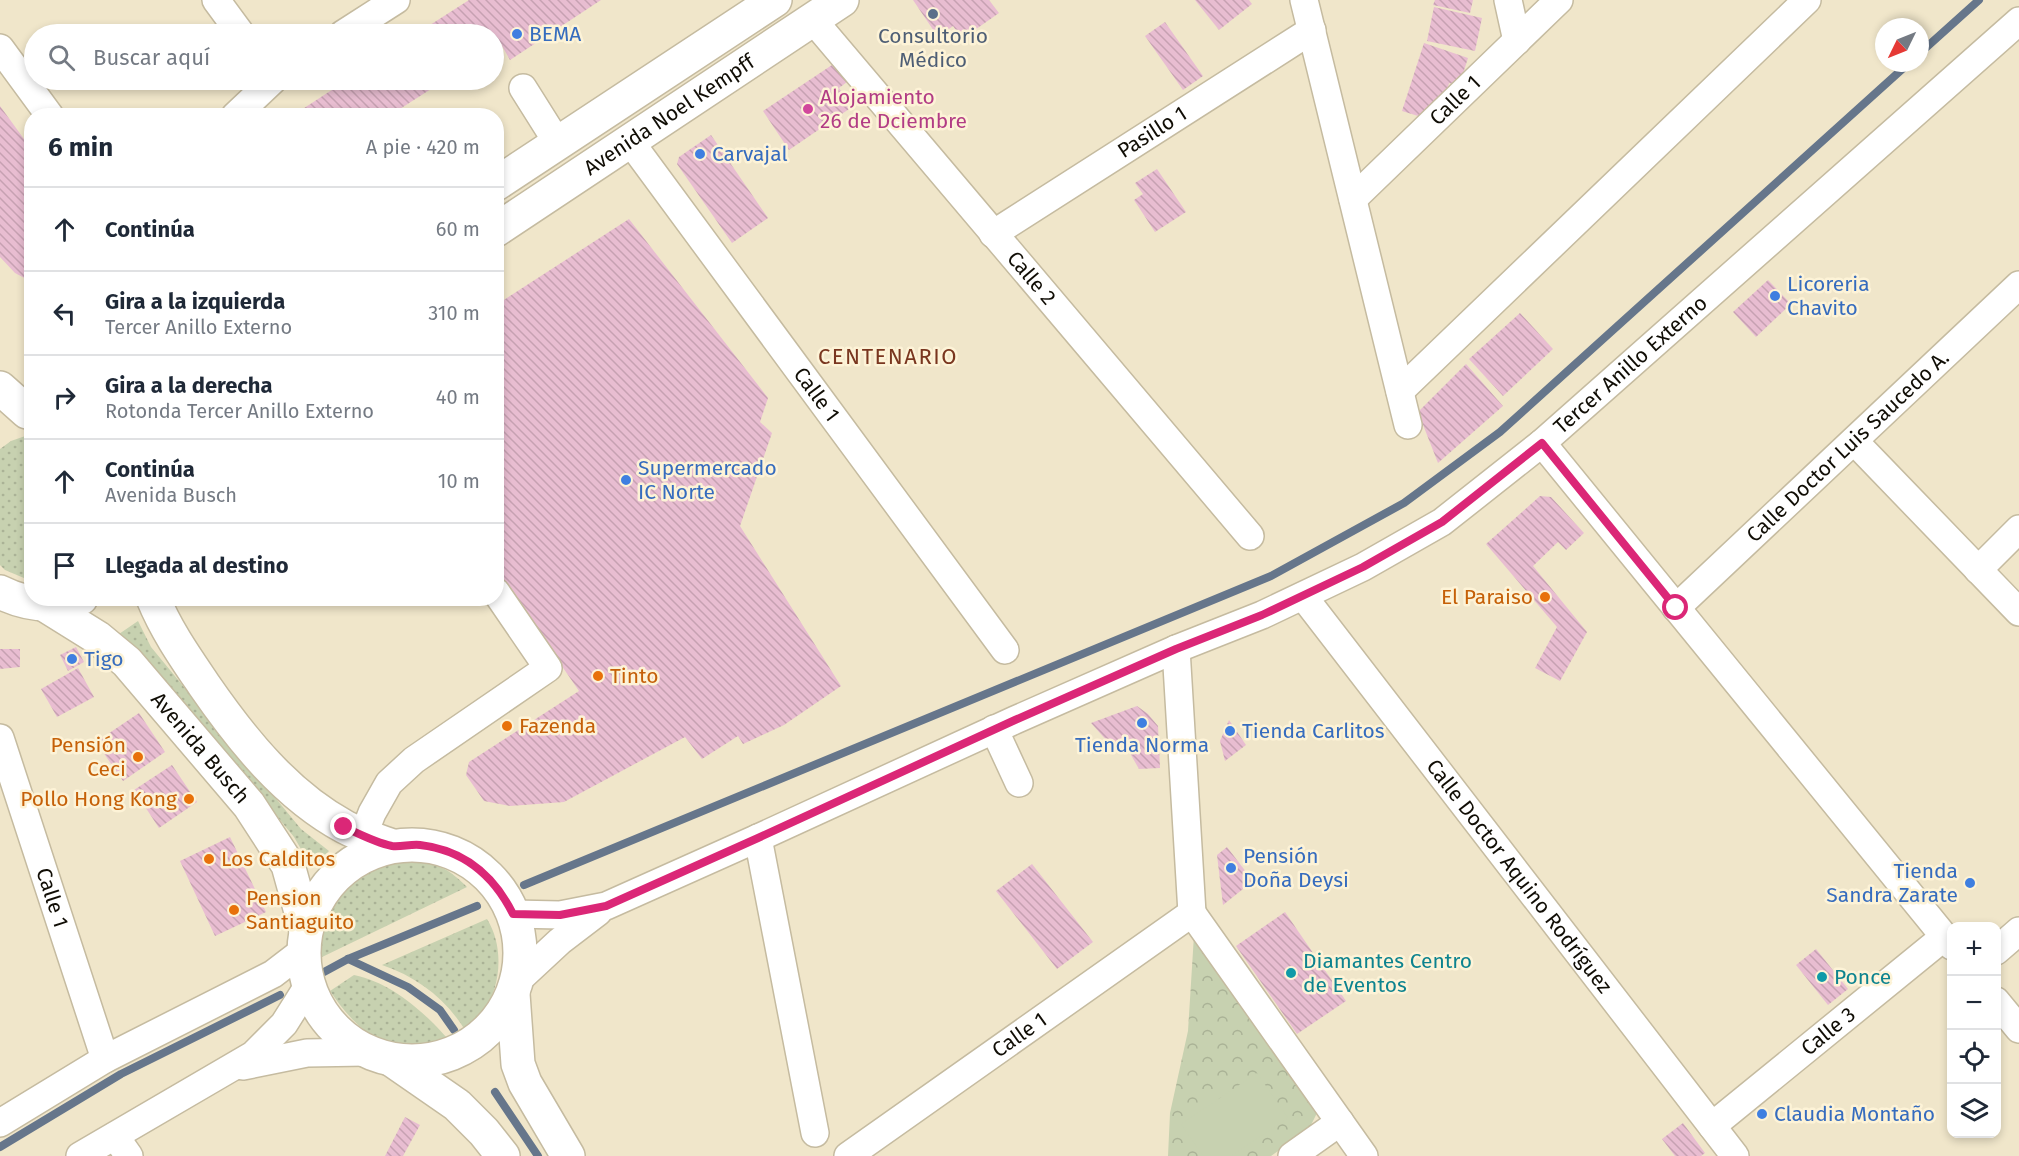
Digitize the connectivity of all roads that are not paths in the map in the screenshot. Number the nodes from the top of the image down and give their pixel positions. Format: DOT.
graph roads {
  1 [pos="216,0"];
  2 [pos="396,0"];
  3 [pos="775,0"];
  4 [pos="842,0"];
  5 [pos="1304,0"];
  6 [pos="1508,0"];
  7 [pos="1559,0"];
  8 [pos="1793,5"];
  9 [pos="809,10"];
  10 [pos="2019,21"];
  11 [pos="234,24"];
  12 [pos="359,24"];
  13 [pos="1312,30"];
  14 [pos="727,31"];
  15 [pos="1517,41"];
  16 [pos="0,48"];
  17 [pos="24,81"];
  18 [pos="524,88"];
  19 [pos="31,90"];
  20 [pos="262,90"];
  21 [pos="44,108"];
  22 [pos="243,108"];
  23 [pos="675,111"];
  24 [pos="629,140"];
  25 [pos="557,142"];
  26 [pos="504,178"];
  27 [pos="1353,199"];
  28 [pos="504,225"];
  29 [pos="993,234"];
  30 [pos="2019,285"];
  31 [pos="0,388"];
  32 [pos="1400,391"];
  33 [pos="19,415"];
  34 [pos="1408,425"];
  35 [pos="1854,441"];
  36 [pos="1542,443"];
  37 [pos="2019,529"];
  38 [pos="1250,536"];
  39 [pos="1978,570"];
  40 [pos="1303,596"];
  41 [pos="504,604"];
  42 [pos="31,606"];
  43 [pos="157,606"];
  44 [pos="1676,608"];
  45 [pos="2019,612"];
  46 [pos="1176,649"];
  47 [pos="1005,650"];
  48 [pos="994,729"];
  49 [pos="0,738"];
  50 [pos="1019,783"];
  51 [pos="758,838"];
  52 [pos="377,841"];
  53 [pos="606,906"];
  54 [pos="1192,913"];
  55 [pos="513,914"];
  56 [pos="2019,931"];
  57 [pos="304,941"];
  58 [pos="1947,941"];
  59 [pos="1947,943"];
  60 [pos="2001,947"];
  61 [pos="308,986"];
  62 [pos="516,987"];
  63 [pos="2001,1007"];
  64 [pos="2019,1029"];
  65 [pos="379,1056"];
  66 [pos="105,1059"];
  67 [pos="227,1071"];
  68 [pos="1340,1122"];
  69 [pos="0,1123"];
  70 [pos="1712,1126"];
  71 [pos="815,1133"];
  72 [pos="122,1146"];
  73 [pos="80,1156"];
  74 [pos="503,1156"];
  75 [pos="568,1156"];
  76 [pos="848,1156"];
  77 [pos="1292,1156"];
  78 [pos="1364,1156"];
  79 [pos="1735,1156"];
  1 -- 11 [label="street"];
  2 -- 12 [label="street"];
  3 -- 14 [label="main road, Avenida Noel Kempff"];
  4 -- 9 [label="main road, Avenida Noel Kempff"];
  5 -- 13 [label="street"];
  6 -- 15 [label="street"];
  7 -- 15 [label="street, Calle 1"];
  8 -- 32 [label="street"];
  9 -- 23 [label="main road, Avenida Noel Kempff"];
  9 -- 29 [label="street, Calle 2"];
  10 -- 36 [label="street, Tercer Anillo Externo"];
  13 -- 27 [label="street"];
  13 -- 29 [label="street, Pasillo 1"];
  14 -- 23 [label="main road"];
  14 -- 25 [label="main road, Avenida Noel Kempff"];
  15 -- 27 [label="street, Calle 1"];
  16 -- 17 [label="street"];
  18 -- 25 [label="street"];
  19 -- 21 [label="street"];
  20 -- 22 [label="street"];
  23 -- 24 [label="main road, Avenida Noel Kempff"];
  24 -- 28 [label="main road, Avenida Noel Kempff"];
  24 -- 47 [label="street, Calle 1"];
  25 -- 26 [label="main road, Avenida Noel Kempff"];
  27 -- 32 [label="street"];
  29 -- 38 [label="street, Calle 2"];
  30 -- 35 [label="street, Calle Doctor Luis Saucedo A."];
  31 -- 33 [label="main road"];
  32 -- 34 [label="street"];
  35 -- 39 [label="street"];
  35 -- 44 [label="street, Calle Doctor Luis Saucedo A."];
  36 -- 40 [label="street, Tercer Anillo Externo"];
  36 -- 44 [label="street"];
  37 -- 39 [label="street"];
  39 -- 45 [label="street"];
  40 -- 46 [label="street, Tercer Anillo Externo"];
  40 -- 70 [label="street, Calle Doctor Aquino Rodríguez"];
  41 -- 52 [label="street"];
  42 -- 57 [label="main road, Avenida Busch"];
  43 -- 52 [label="main road, Avenida Busch"];
  44 -- 58 [label="street"];
  46 -- 48 [label="street, Tercer Anillo Externo"];
  46 -- 54 [label="street"];
  48 -- 50 [label="street"];
  48 -- 51 [label="street, Tercer Anillo Externo"];
  49 -- 66 [label="street, Calle 1"];
  51 -- 53 [label="street, Tercer Anillo Externo"];
  51 -- 71 [label="street"];
  52 -- 55 [label="main road"];
  52 -- 57 [label="main road"];
  53 -- 55 [label="street, Tercer Anillo Externo"];
  53 -- 62 [label="street, Tercer Anillo Externo"];
  54 -- 68 [label="street"];
  54 -- 76 [label="street, Calle 1"];
  55 -- 62 [label="main road"];
  56 -- 60 [label="street"];
  57 -- 61 [label="main road, Avenida Busch"];
  57 -- 66 [label="street"];
  59 -- 70 [label="street, Calle 3"];
  61 -- 65 [label="main road, Avenida Busch"];
  61 -- 67 [label="street"];
  62 -- 65 [label="main road"];
  62 -- 75 [label="main road"];
  63 -- 64 [label="street"];
  65 -- 67 [label="street"];
  65 -- 74 [label="main road"];
  66 -- 69 [label="street"];
  67 -- 72 [label="street"];
  68 -- 77 [label="street"];
  68 -- 78 [label="street"];
  70 -- 79 [label="street, Calle Doctor Aquino Rodríguez"];
  72 -- 73 [label="street"];
}
